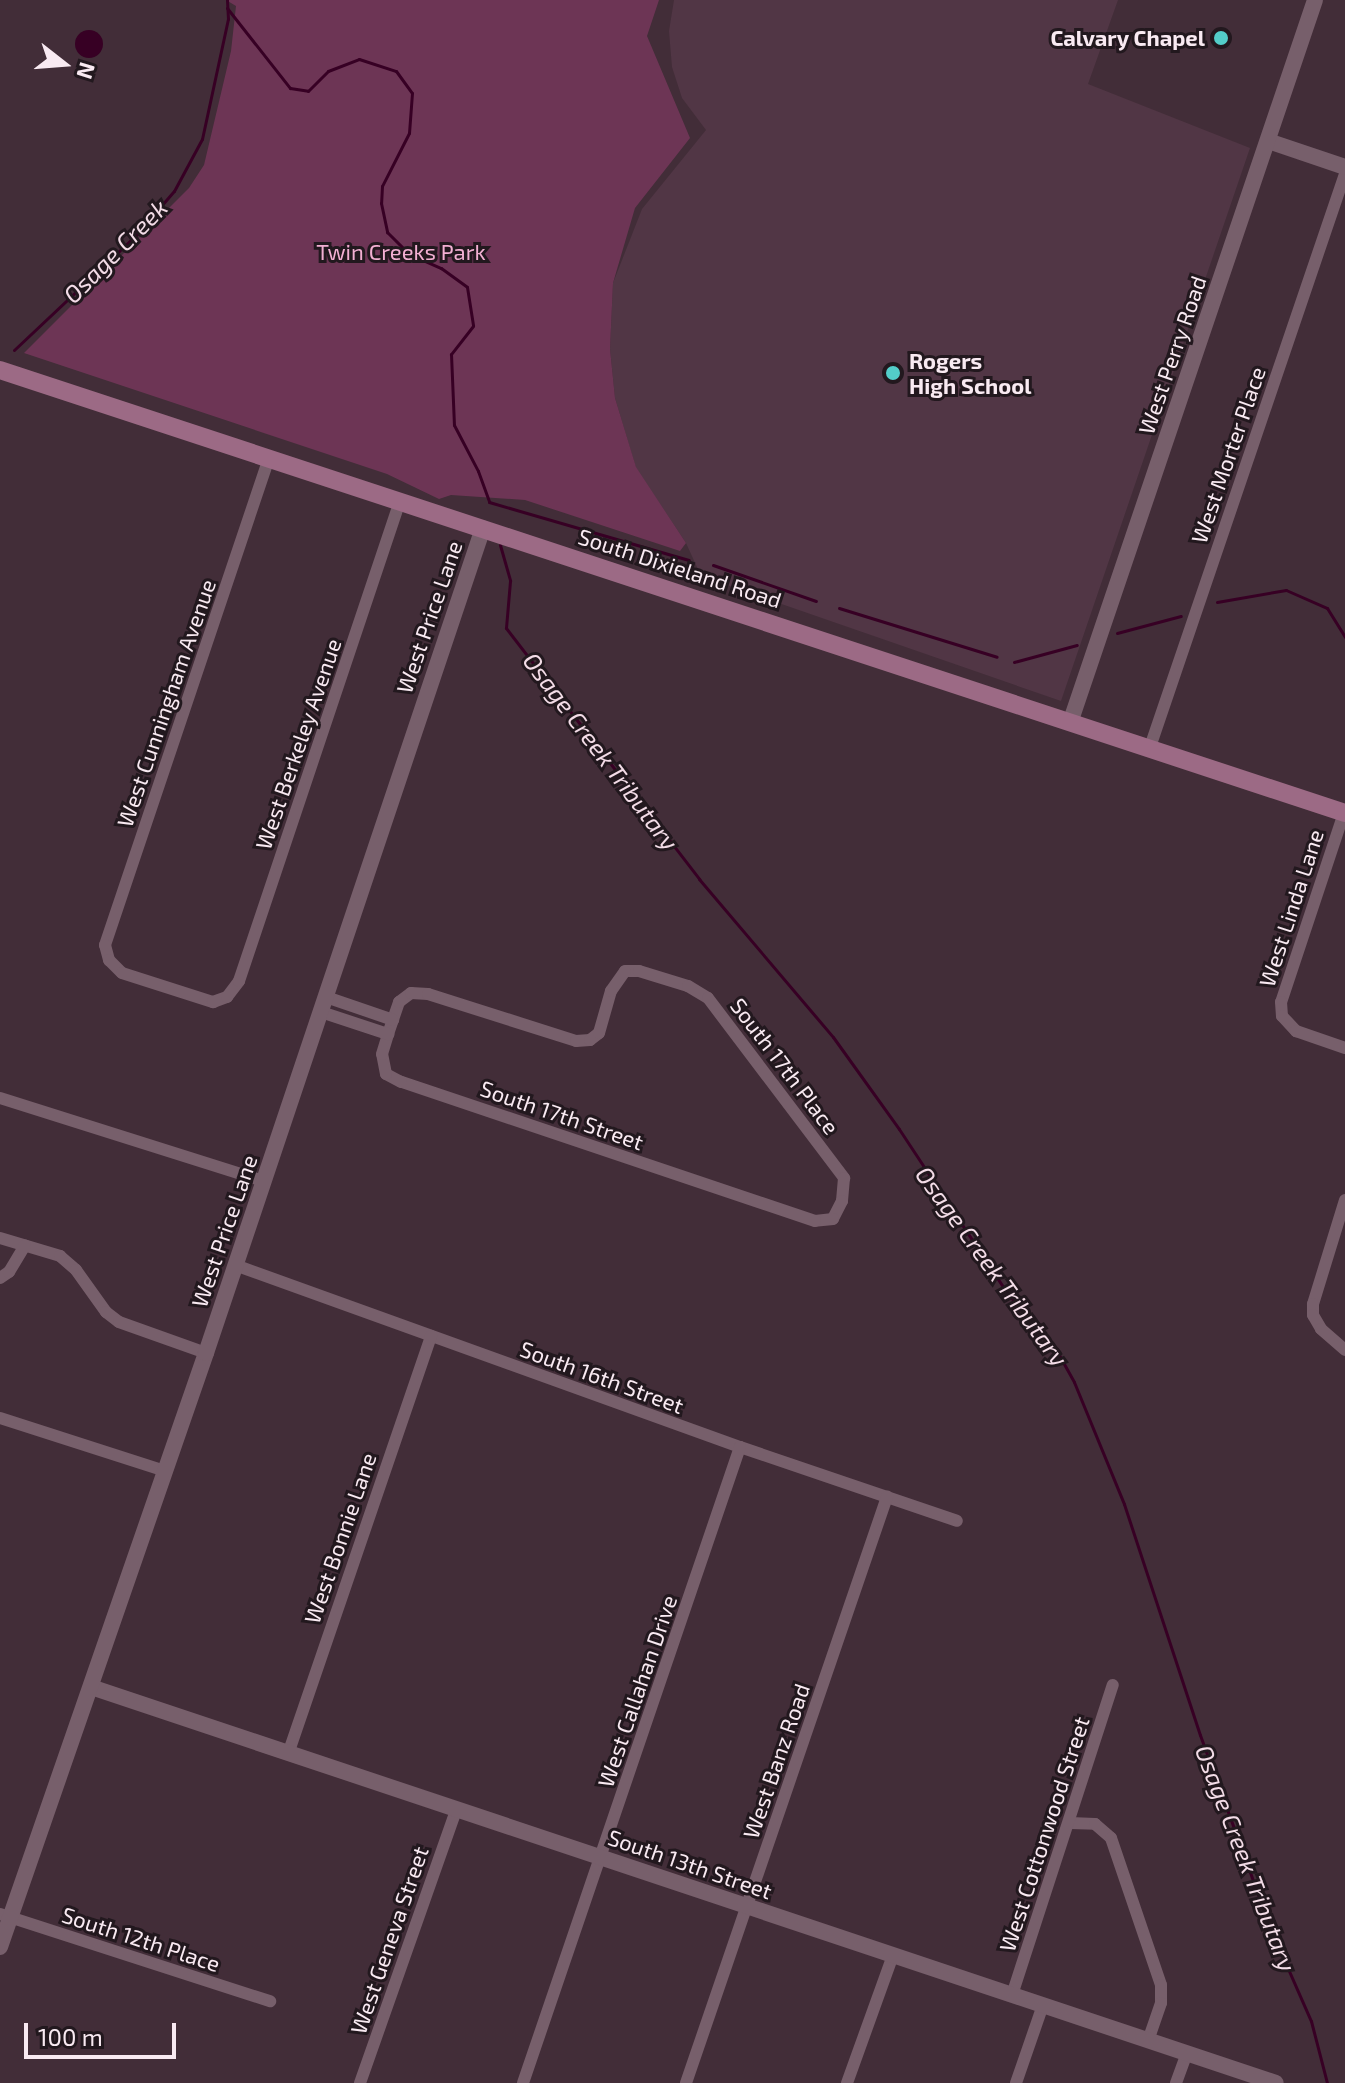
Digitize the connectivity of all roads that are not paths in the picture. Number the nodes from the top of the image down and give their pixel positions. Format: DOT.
graph roads {
  1 [pos="1315,0"];
  2 [pos="1268,141"];
  3 [pos="1345,167"];
  4 [pos="1345,174"];
  5 [pos="0,370"];
  6 [pos="269,458"];
  7 [pos="400,501"];
  8 [pos="483,528"];
  9 [pos="1070,723"];
  10 [pos="1149,750"];
  11 [pos="1344,813"];
  12 [pos="227,997"];
  13 [pos="323,1005"];
  14 [pos="393,1020"];
  15 [pos="388,1034"];
  16 [pos="1345,1048"];
  17 [pos="0,1098"];
  18 [pos="264,1181"];
  19 [pos="1345,1200"];
  20 [pos="833,1219"];
  21 [pos="0,1238"];
  22 [pos="25,1245"];
  23 [pos="235,1265"];
  24 [pos="0,1278"];
  25 [pos="431,1336"];
  26 [pos="1345,1350"];
  27 [pos="206,1353"];
  28 [pos="0,1418"];
  29 [pos="740,1447"];
  30 [pos="165,1471"];
  31 [pos="887,1497"];
  32 [pos="957,1521"];
  33 [pos="1113,1685"];
  34 [pos="91,1687"];
  35 [pos="288,1754"];
  36 [pos="456,1810"];
  37 [pos="1070,1823"];
  38 [pos="601,1858"];
  39 [pos="747,1907"];
  40 [pos="5,1916"];
  41 [pos="0,1947"];
  42 [pos="893,1955"];
  43 [pos="1012,1995"];
  44 [pos="270,2001"];
  45 [pos="1043,2005"];
  46 [pos="1148,2040"];
  47 [pos="1187,2053"];
  48 [pos="360,2083"];
  49 [pos="523,2083"];
  50 [pos="686,2083"];
  51 [pos="847,2083"];
  52 [pos="1016,2083"];
  53 [pos="1176,2083"];
  54 [pos="1276,2083"];
  1 -- 2 [label="street, West Perry Road"];
  2 -- 3 [label="street"];
  2 -- 9 [label="street, West Perry Road"];
  4 -- 10 [label="street, West Morter Place"];
  5 -- 6 [label="main road, South Dixieland Road"];
  6 -- 7 [label="main road, South Dixieland Road"];
  6 -- 12 [label="street, West Cunningham Avenue"];
  7 -- 8 [label="main road, South Dixieland Road"];
  7 -- 12 [label="street, West Berkeley Avenue"];
  8 -- 9 [label="main road, South Dixieland Road"];
  8 -- 13 [label="street, West Price Lane"];
  9 -- 10 [label="main road, South Dixieland Road"];
  10 -- 11 [label="main road, South Dixieland Road"];
  11 -- 16 [label="street, West Linda Lane"];
  13 -- 14 [label="street"];
  13 -- 15 [label="street"];
  13 -- 18 [label="street, West Price Lane"];
  14 -- 15 [label="street, South 17th Place"];
  14 -- 20 [label="street, South 17th Place"];
  15 -- 20 [label="street, South 17th Street"];
  17 -- 18 [label="street"];
  18 -- 23 [label="street, West Price Lane"];
  19 -- 26 [label="street"];
  21 -- 22 [label="street"];
  22 -- 24 [label="street"];
  22 -- 27 [label="street"];
  23 -- 25 [label="street, South 16th Street"];
  23 -- 27 [label="street, West Price Lane"];
  25 -- 29 [label="street, South 16th Street"];
  25 -- 35 [label="street, West Bonnie Lane"];
  27 -- 30 [label="street, West Price Lane"];
  28 -- 30 [label="street"];
  29 -- 31 [label="street, South 16th Street"];
  29 -- 38 [label="street, West Callahan Drive"];
  30 -- 34 [label="street, West Price Lane"];
  31 -- 32 [label="street, South 16th Street"];
  31 -- 39 [label="street, West Banz Road"];
  33 -- 37 [label="street, West Cottonwood Street"];
  34 -- 35 [label="street, South 13th Street"];
  34 -- 40 [label="street, West Price Lane"];
  35 -- 36 [label="street, South 13th Street"];
  36 -- 38 [label="street, South 13th Street"];
  36 -- 48 [label="street, West Geneva Street"];
  37 -- 43 [label="street, West Cottonwood Street"];
  37 -- 46 [label="street"];
  38 -- 39 [label="street, South 13th Street"];
  38 -- 49 [label="street, West Callahan Drive"];
  39 -- 42 [label="street, South 13th Street"];
  39 -- 50 [label="street, West Banz Road"];
  40 -- 41 [label="street, West Price Lane"];
  40 -- 44 [label="street, South 12th Place"];
  42 -- 43 [label="street, South 13th Street"];
  42 -- 51 [label="street"];
  43 -- 45 [label="street, South 13th Street"];
  45 -- 46 [label="street, South 13th Street"];
  45 -- 52 [label="street"];
  46 -- 47 [label="street, South 13th Street"];
  47 -- 53 [label="street"];
  47 -- 54 [label="street, South 13th Street"];
}
